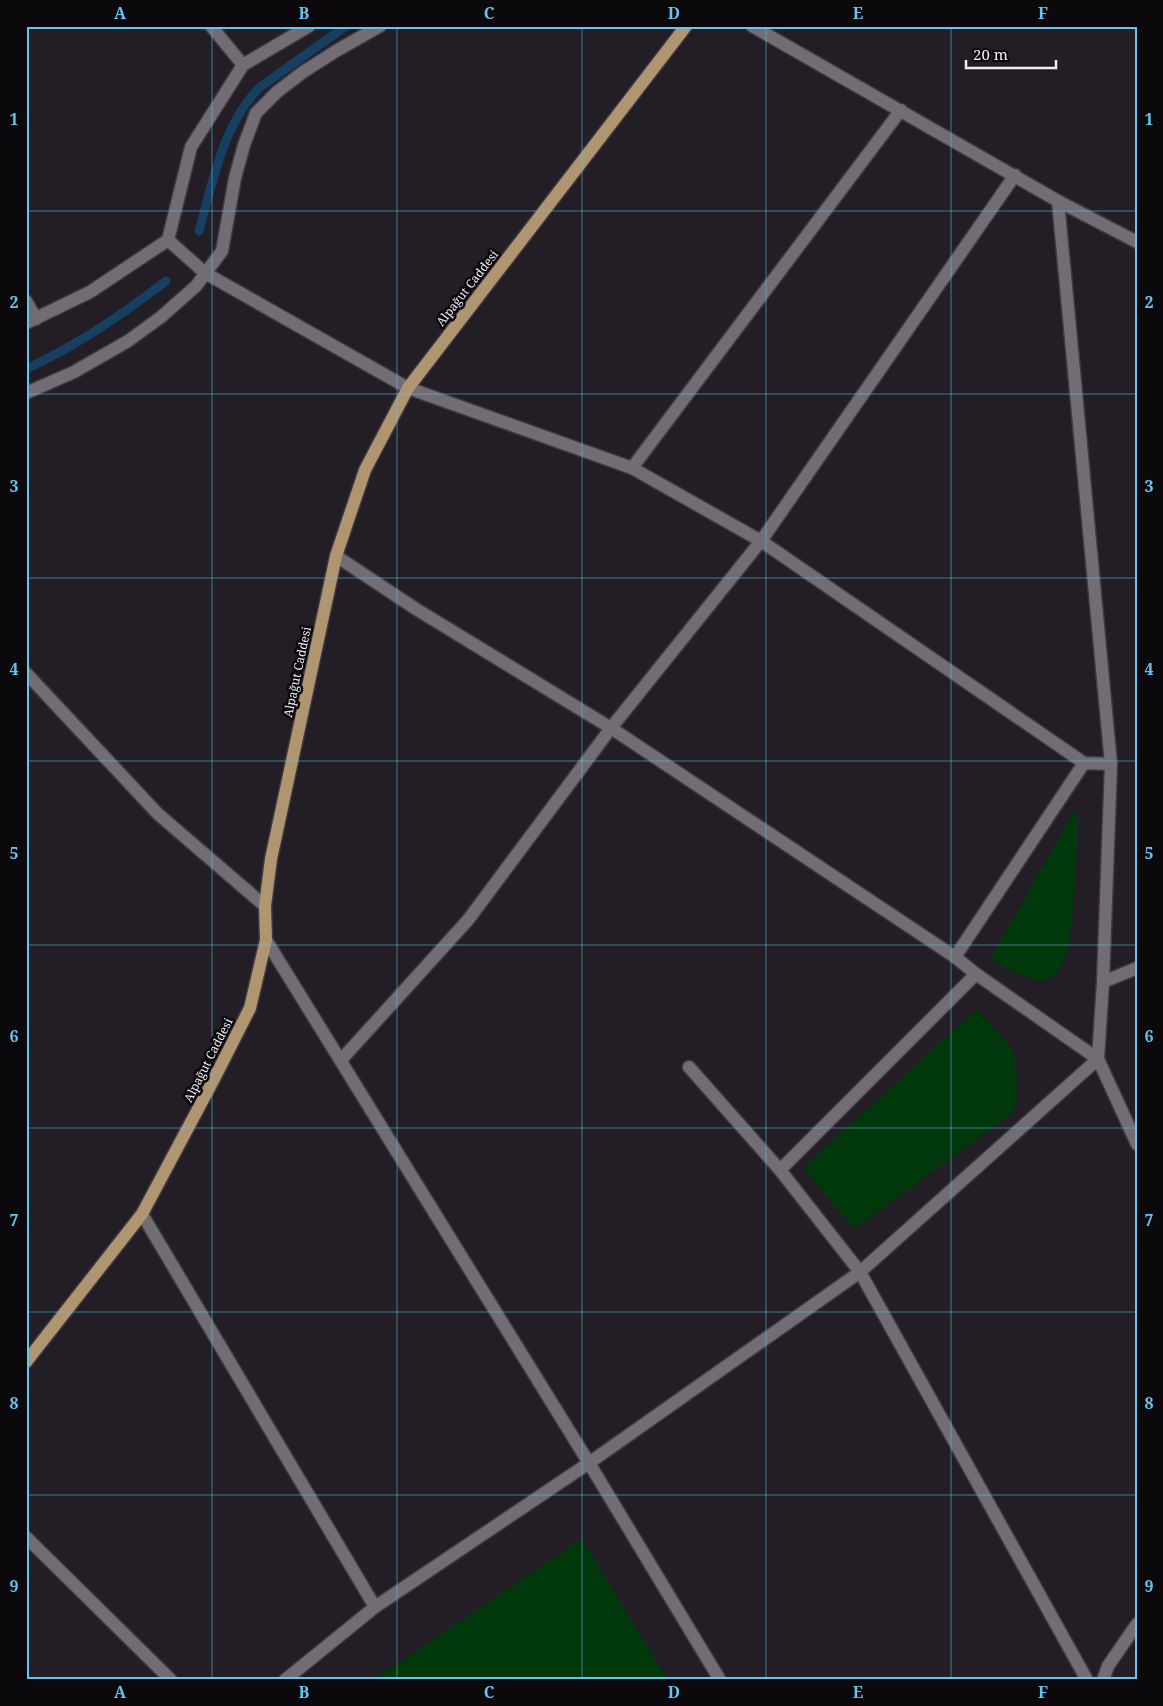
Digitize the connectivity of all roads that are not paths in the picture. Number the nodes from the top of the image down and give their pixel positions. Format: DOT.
graph roads {
  1 [pos="211,26"];
  2 [pos="309,26"];
  3 [pos="380,26"];
  4 [pos="686,26"];
  5 [pos="752,26"];
  6 [pos="243,65"];
  7 [pos="901,110"];
  8 [pos="1014,175"];
  9 [pos="1058,201"];
  10 [pos="168,240"];
  11 [pos="1137,242"];
  12 [pos="205,273"];
  13 [pos="26,301"];
  14 [pos="31,321"];
  15 [pos="408,388"];
  16 [pos="26,393"];
  17 [pos="632,468"];
  18 [pos="761,541"];
  19 [pos="336,556"];
  20 [pos="26,673"];
  21 [pos="611,728"];
  22 [pos="1084,763"];
  23 [pos="1111,764"];
  24 [pos="265,906"];
  25 [pos="266,940"];
  26 [pos="955,957"];
  27 [pos="1137,968"];
  28 [pos="976,974"];
  29 [pos="1103,982"];
  30 [pos="1098,1059"];
  31 [pos="341,1060"];
  32 [pos="689,1067"];
  33 [pos="1137,1144"];
  34 [pos="780,1170"];
  35 [pos="142,1214"];
  36 [pos="860,1272"];
  37 [pos="26,1362"];
  38 [pos="589,1463"];
  39 [pos="26,1537"];
  40 [pos="375,1607"];
  41 [pos="1137,1624"];
  42 [pos="171,1680"];
  43 [pos="286,1680"];
  44 [pos="720,1680"];
  45 [pos="1087,1680"];
  46 [pos="1103,1680"];
  1 -- 6 [label="street"];
  2 -- 6 [label="street"];
  3 -- 12 [label="street"];
  4 -- 15 [label="main road, Alpağut Caddesi"];
  5 -- 7 [label="street"];
  6 -- 10 [label="street"];
  7 -- 8 [label="street"];
  7 -- 17 [label="street"];
  8 -- 9 [label="street"];
  8 -- 18 [label="street"];
  9 -- 11 [label="street"];
  9 -- 23 [label="street"];
  10 -- 12 [label="street"];
  10 -- 14 [label="street"];
  12 -- 15 [label="street"];
  12 -- 16 [label="street"];
  13 -- 14 [label="street"];
  15 -- 17 [label="street"];
  15 -- 19 [label="main road, Alpağut Caddesi"];
  17 -- 18 [label="street"];
  18 -- 21 [label="street"];
  18 -- 22 [label="street"];
  19 -- 21 [label="street"];
  19 -- 24 [label="main road, Alpağut Caddesi"];
  20 -- 24 [label="street"];
  21 -- 26 [label="street"];
  21 -- 31 [label="street"];
  22 -- 23 [label="street"];
  22 -- 26 [label="street"];
  23 -- 29 [label="street"];
  24 -- 25 [label="main road, Alpağut Caddesi"];
  25 -- 31 [label="street"];
  25 -- 35 [label="main road, Alpağut Caddesi"];
  26 -- 28 [label="street"];
  27 -- 29 [label="street"];
  28 -- 30 [label="street"];
  28 -- 34 [label="street"];
  29 -- 30 [label="street"];
  30 -- 33 [label="street"];
  30 -- 36 [label="street"];
  31 -- 38 [label="street"];
  32 -- 34 [label="street"];
  34 -- 36 [label="street"];
  35 -- 37 [label="main road, Alpağut Caddesi"];
  35 -- 40 [label="street"];
  36 -- 38 [label="street"];
  36 -- 45 [label="street"];
  38 -- 40 [label="street"];
  38 -- 44 [label="street"];
  39 -- 42 [label="street"];
  40 -- 43 [label="street"];
  41 -- 46 [label="street"];
}
